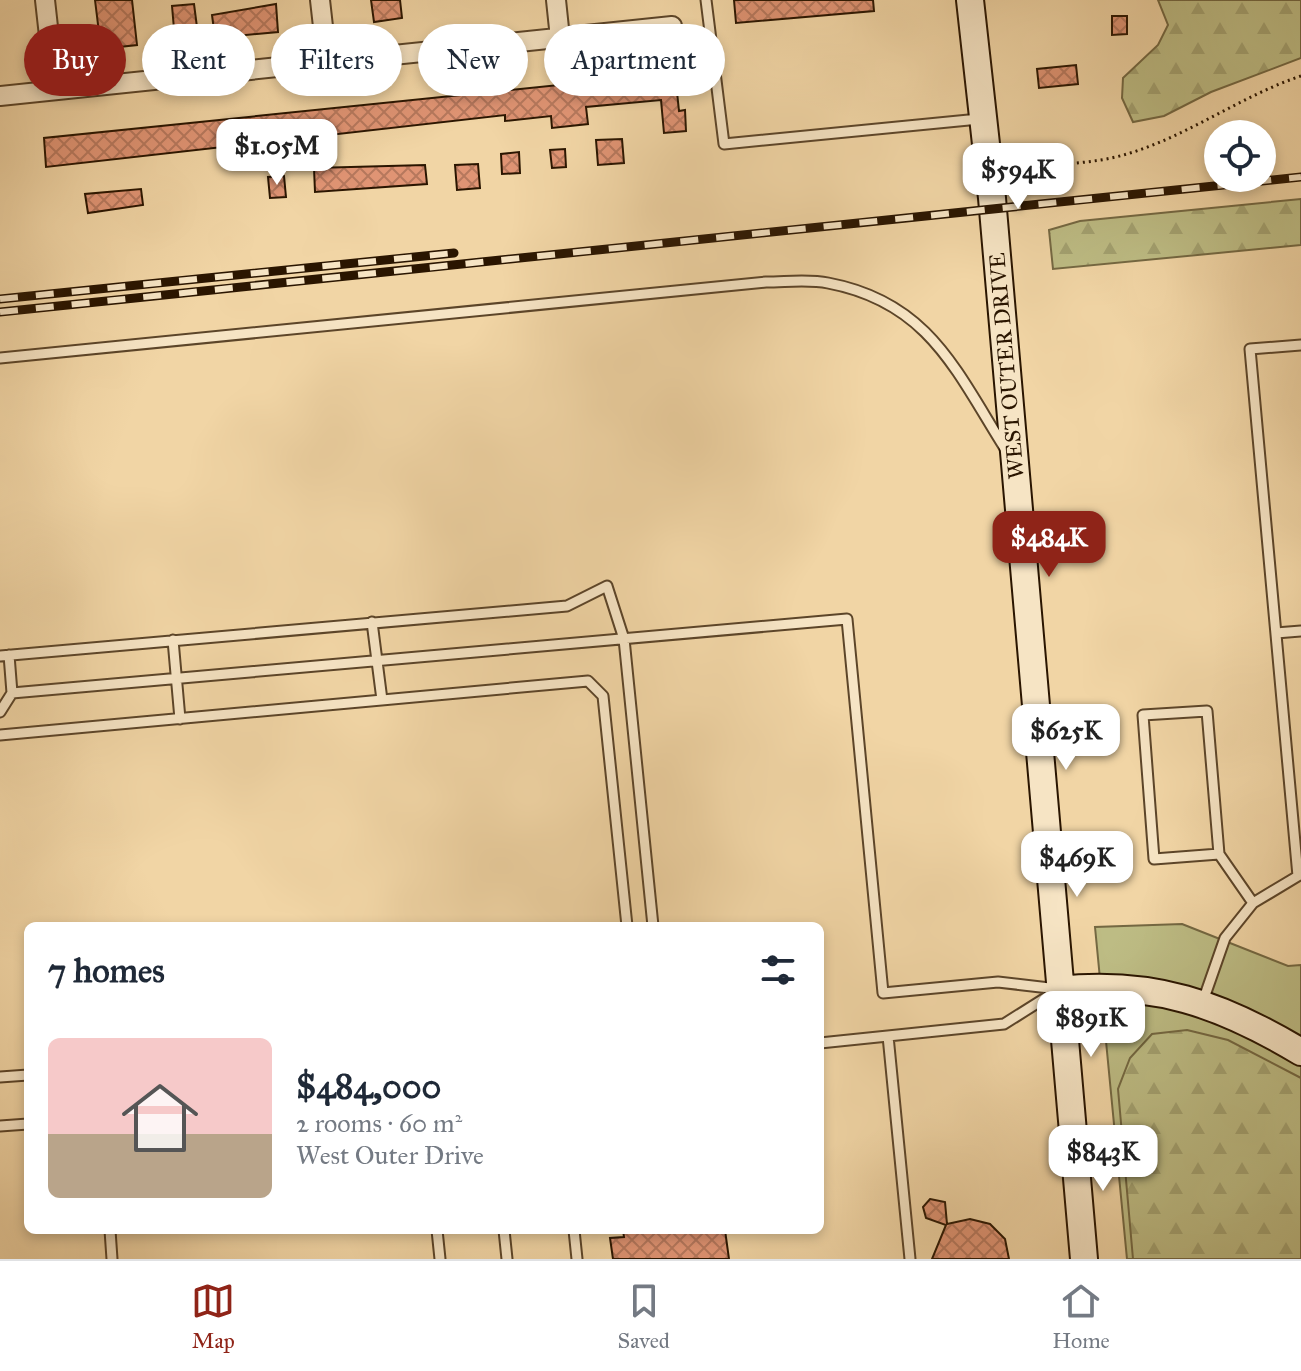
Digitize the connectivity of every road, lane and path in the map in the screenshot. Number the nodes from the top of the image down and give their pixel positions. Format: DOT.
graph roads {
  1 [pos="45,0"];
  2 [pos="320,0"];
  3 [pos="556,0"];
  4 [pos="706,0"];
  5 [pos="970,0"];
  6 [pos="48,24"];
  7 [pos="323,24"];
  8 [pos="559,24"];
  9 [pos="544,40"];
  10 [pos="402,54"];
  11 [pos="271,68"];
  12 [pos="1301,76"];
  13 [pos="126,83"];
  14 [pos="24,93"];
  15 [pos="0,96"];
  16 [pos="983,119"];
  17 [pos="988,171"];
  18 [pos="1301,345"];
  19 [pos="0,358"];
  20 [pos="1014,463"];
  21 [pos="372,622"];
  22 [pos="1301,631"];
  23 [pos="1276,633"];
  24 [pos="624,639"];
  25 [pos="173,640"];
  26 [pos="5,656"];
  27 [pos="376,661"];
  28 [pos="176,679"];
  29 [pos="12,693"];
  30 [pos="382,700"];
  31 [pos="0,712"];
  32 [pos="180,719"];
  33 [pos="0,735"];
  34 [pos="1301,775"];
  35 [pos="1289,776"];
  36 [pos="1219,854"];
  37 [pos="1300,876"];
  38 [pos="1253,903"];
  39 [pos="627,922"];
  40 [pos="653,922"];
  41 [pos="1059,990"];
  42 [pos="1202,1004"];
  43 [pos="888,1036"];
  44 [pos="824,1043"];
  45 [pos="1301,1052"];
  46 [pos="24,1075"];
  47 [pos="0,1077"];
  48 [pos="24,1124"];
  49 [pos="0,1126"];
  50 [pos="110,1234"];
  51 [pos="437,1234"];
  52 [pos="504,1234"];
  53 [pos="574,1234"];
  54 [pos="112,1259"];
  55 [pos="440,1259"];
  56 [pos="507,1259"];
  57 [pos="577,1259"];
  58 [pos="910,1259"];
  59 [pos="1084,1259"];
  1 -- 6 [label="street"];
  2 -- 7 [label="street"];
  3 -- 8 [label="street"];
  4 -- 16 [label="lane"];
  5 -- 16 [label="main road, WEST OUTER DRIVE"];
  9 -- 10 [label="street"];
  11 -- 13 [label="street"];
  12 -- 17 [label="path"];
  14 -- 15 [label="street"];
  16 -- 17 [label="main road, WEST OUTER DRIVE"];
  17 -- 20 [label="main road, WEST OUTER DRIVE"];
  18 -- 23 [label="lane"];
  19 -- 20 [label="lane"];
  20 -- 41 [label="main road, WEST OUTER DRIVE"];
  21 -- 24 [label="lane"];
  21 -- 25 [label="lane"];
  21 -- 27 [label="lane"];
  22 -- 23 [label="lane"];
  23 -- 35 [label="lane"];
  24 -- 27 [label="lane"];
  24 -- 40 [label="lane"];
  24 -- 41 [label="lane"];
  25 -- 26 [label="lane"];
  25 -- 28 [label="lane"];
  26 -- 29 [label="lane"];
  27 -- 28 [label="lane"];
  27 -- 30 [label="lane"];
  28 -- 29 [label="lane"];
  28 -- 32 [label="lane"];
  29 -- 31 [label="lane"];
  30 -- 32 [label="lane"];
  30 -- 39 [label="lane"];
  32 -- 33 [label="lane"];
  34 -- 35 [label="lane"];
  35 -- 37 [label="lane"];
  36 -- 36 [label="lane"];
  36 -- 38 [label="lane"];
  37 -- 38 [label="lane"];
  38 -- 42 [label="lane"];
  41 -- 42 [label="main road"];
  41 -- 43 [label="lane"];
  41 -- 59 [label="main road, WEST OUTER DRIVE"];
  42 -- 45 [label="main road"];
  43 -- 44 [label="lane"];
  43 -- 58 [label="lane"];
  46 -- 47 [label="lane"];
  48 -- 49 [label="lane"];
  50 -- 54 [label="lane"];
  51 -- 55 [label="lane"];
  52 -- 56 [label="lane"];
  53 -- 57 [label="lane"];
}
